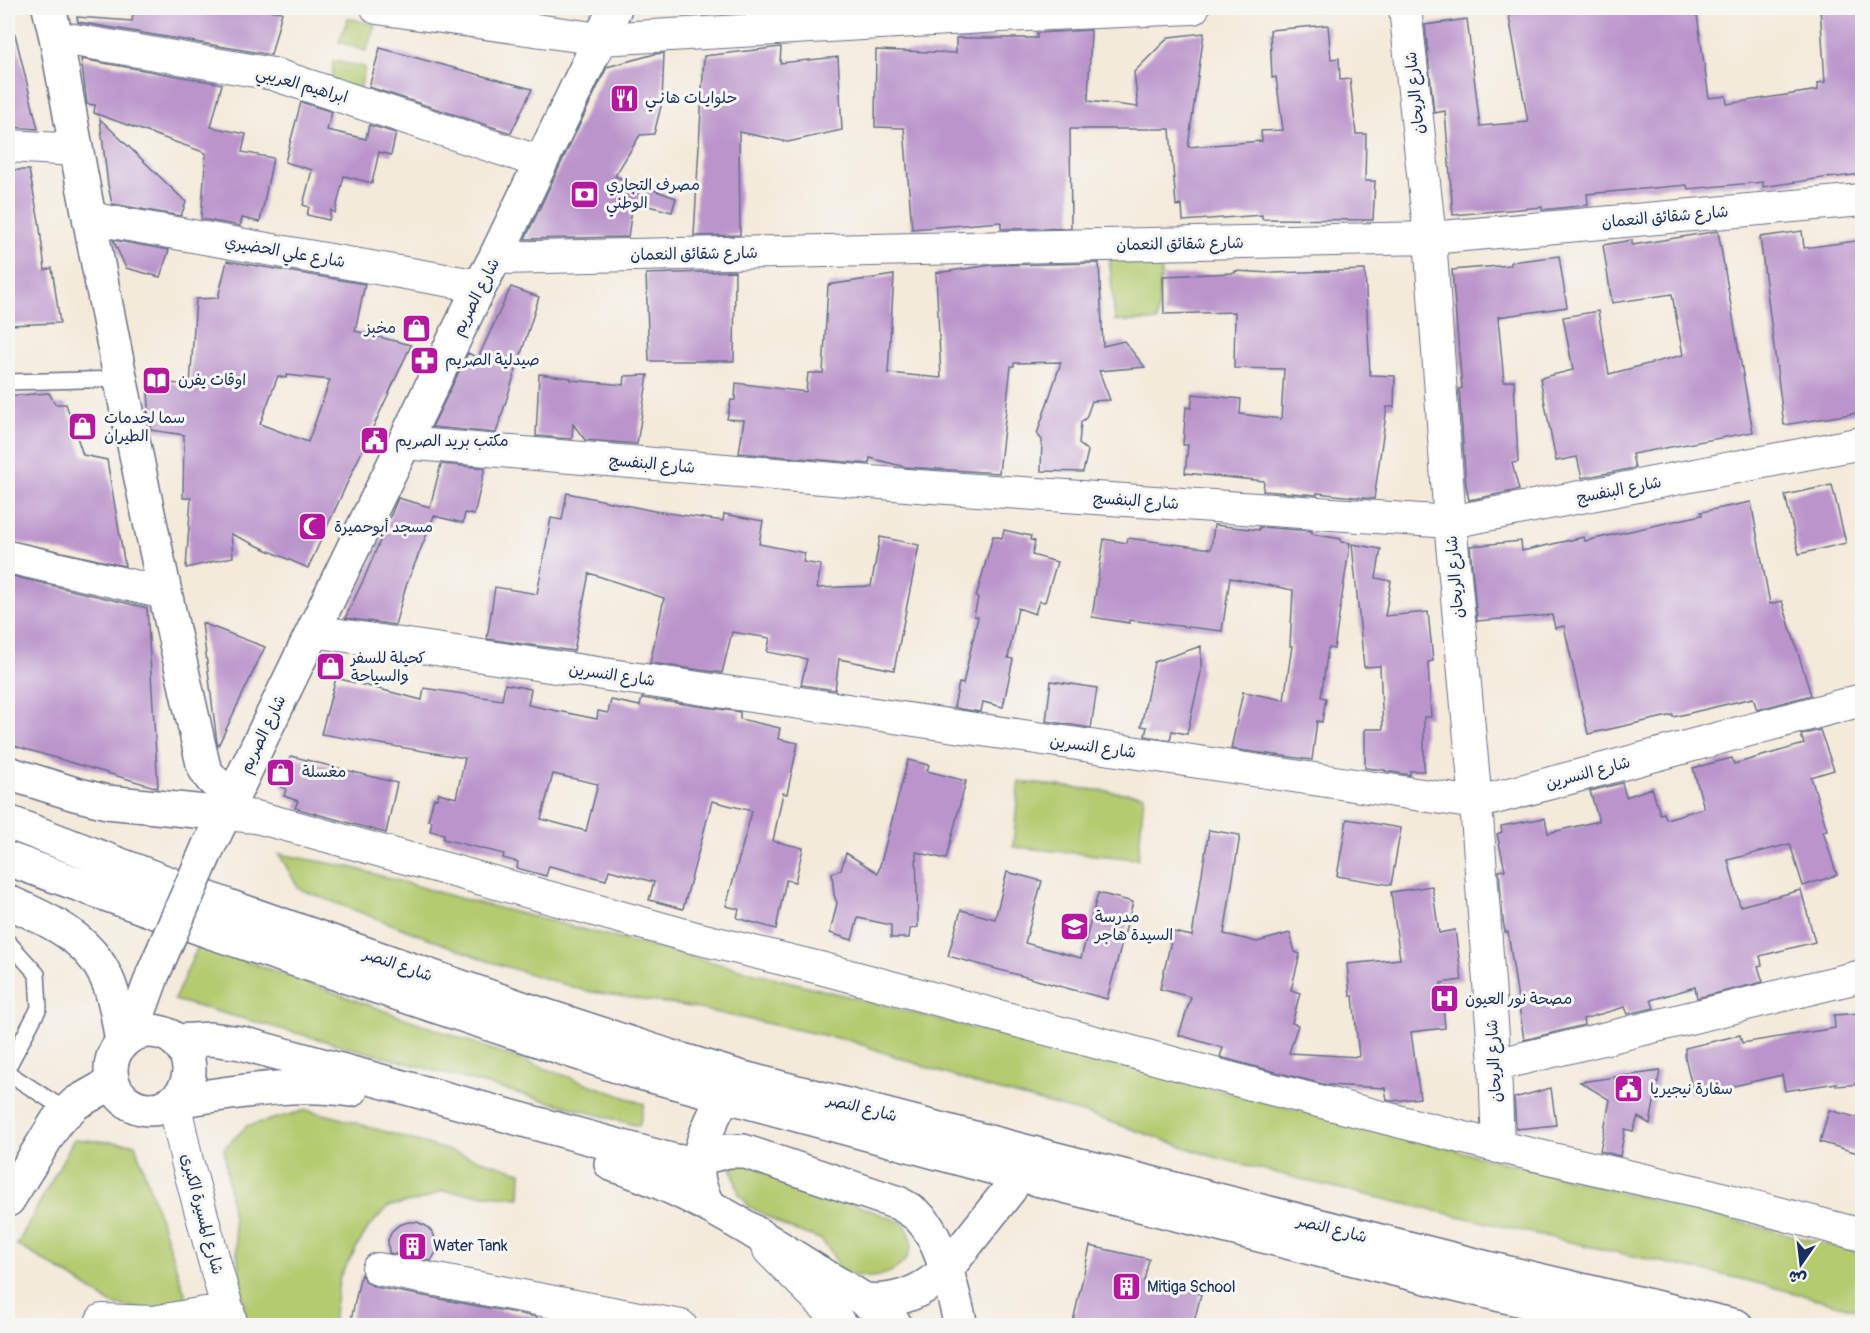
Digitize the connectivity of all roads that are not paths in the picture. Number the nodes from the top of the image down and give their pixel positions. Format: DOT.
graph roads {
  1 [pos="377,8"];
  2 [pos="615,8"];
  3 [pos="1193,8"];
  4 [pos="1405,8"];
  5 [pos="52,22"];
  6 [pos="600,39"];
  7 [pos="8,146"];
  8 [pos="76,150"];
  9 [pos="540,162"];
  10 [pos="1863,200"];
  11 [pos="89,218"];
  12 [pos="1430,238"];
  13 [pos="488,272"];
  14 [pos="121,380"];
  15 [pos="8,382"];
  16 [pos="404,443"];
  17 [pos="1863,443"];
  18 [pos="1450,522"];
  19 [pos="8,557"];
  20 [pos="164,593"];
  21 [pos="313,631"];
  22 [pos="1863,700"];
  23 [pos="8,773"];
  24 [pos="230,803"];
  25 [pos="1476,803"];
  26 [pos="8,822"];
  27 [pos="8,859"];
  28 [pos="8,902"];
  29 [pos="8,942"];
  30 [pos="1863,976"];
  31 [pos="148,1038"];
  32 [pos="1495,1065"];
  33 [pos="8,1067"];
  34 [pos="8,1073"];
  35 [pos="113,1082"];
  36 [pos="734,1087"];
  37 [pos="174,1101"];
  38 [pos="67,1111"];
  39 [pos="1498,1147"];
  40 [pos="699,1159"];
  41 [pos="1018,1162"];
  42 [pos="8,1200"];
  43 [pos="708,1206"];
  44 [pos="746,1226"];
  45 [pos="1863,1235"];
  46 [pos="378,1269"];
  47 [pos="945,1271"];
  48 [pos="864,1300"];
  49 [pos="230,1317"];
  50 [pos="100,1326"];
  51 [pos="681,1326"];
  52 [pos="842,1326"];
  53 [pos="896,1326"];
  54 [pos="960,1326"];
  55 [pos="1630,1326"];
  56 [pos="1736,1326"];
  1 -- 6 [label="street"];
  2 -- 6 [label="main road, شارع الصريم"];
  3 -- 6 [label="street"];
  4 -- 12 [label="street, شارع الريحان"];
  5 -- 8 [label="main road"];
  5 -- 9 [label="street, ابراهيم العريبي"];
  6 -- 9 [label="main road, شارع الصريم"];
  7 -- 8 [label="street"];
  8 -- 11 [label="main road"];
  9 -- 13 [label="main road, شارع الصريم"];
  10 -- 12 [label="street, شارع شقائق النعمان"];
  11 -- 13 [label="street, شارع علي الحضيري"];
  11 -- 14 [label="main road"];
  12 -- 13 [label="street, شارع شقائق النعمان"];
  12 -- 18 [label="street, شارع الريحان"];
  13 -- 16 [label="main road, شارع الصريم"];
  14 -- 15 [label="lane"];
  14 -- 20 [label="main road"];
  16 -- 18 [label="street, شارع البنفسج"];
  16 -- 21 [label="main road, شارع الصريم"];
  17 -- 18 [label="street, شارع البنفسج"];
  18 -- 25 [label="street, شارع الريحان"];
  19 -- 20 [label="street"];
  20 -- 24 [label="main road"];
  21 -- 24 [label="main road, شارع الصريم"];
  21 -- 25 [label="street, شارع النسرين"];
  22 -- 25 [label="street, شارع النسرين"];
  23 -- 24 [label="main road"];
  24 -- 31 [label="main road, شارع الصريم, bridge"];
  24 -- 39 [label="street"];
  25 -- 32 [label="street, شارع الريحان"];
  26 -- 36 [label="main road, شارع النصر"];
  27 -- 36 [label="main road, شارع النصر"];
  28 -- 31 [label="main road"];
  29 -- 33 [label="lane"];
  30 -- 32 [label="street"];
  31 -- 35 [label="main road"];
  31 -- 37 [label="main road"];
  31 -- 40 [label="main road"];
  32 -- 39 [label="street, شارع الريحان"];
  34 -- 38 [label="lane"];
  35 -- 37 [label="main road"];
  35 -- 38 [label="main road"];
  36 -- 40 [label="main road"];
  36 -- 41 [label="main road, شارع النصر"];
  37 -- 43 [label="main road"];
  37 -- 49 [label="street, شارع المسيرة الكبرى"];
  38 -- 42 [label="main road"];
  39 -- 45 [label="street"];
  40 -- 43 [label="main road"];
  40 -- 47 [label="main road"];
  41 -- 47 [label="main road"];
  41 -- 55 [label="main road, شارع النصر"];
  41 -- 56 [label="main road, شارع النصر"];
  43 -- 44 [label="main road"];
  44 -- 48 [label="main road"];
  44 -- 52 [label="street"];
  46 -- 51 [label="street"];
  47 -- 48 [label="main road"];
  47 -- 54 [label="main road"];
  48 -- 53 [label="main road"];
  49 -- 50 [label="street"];
}
